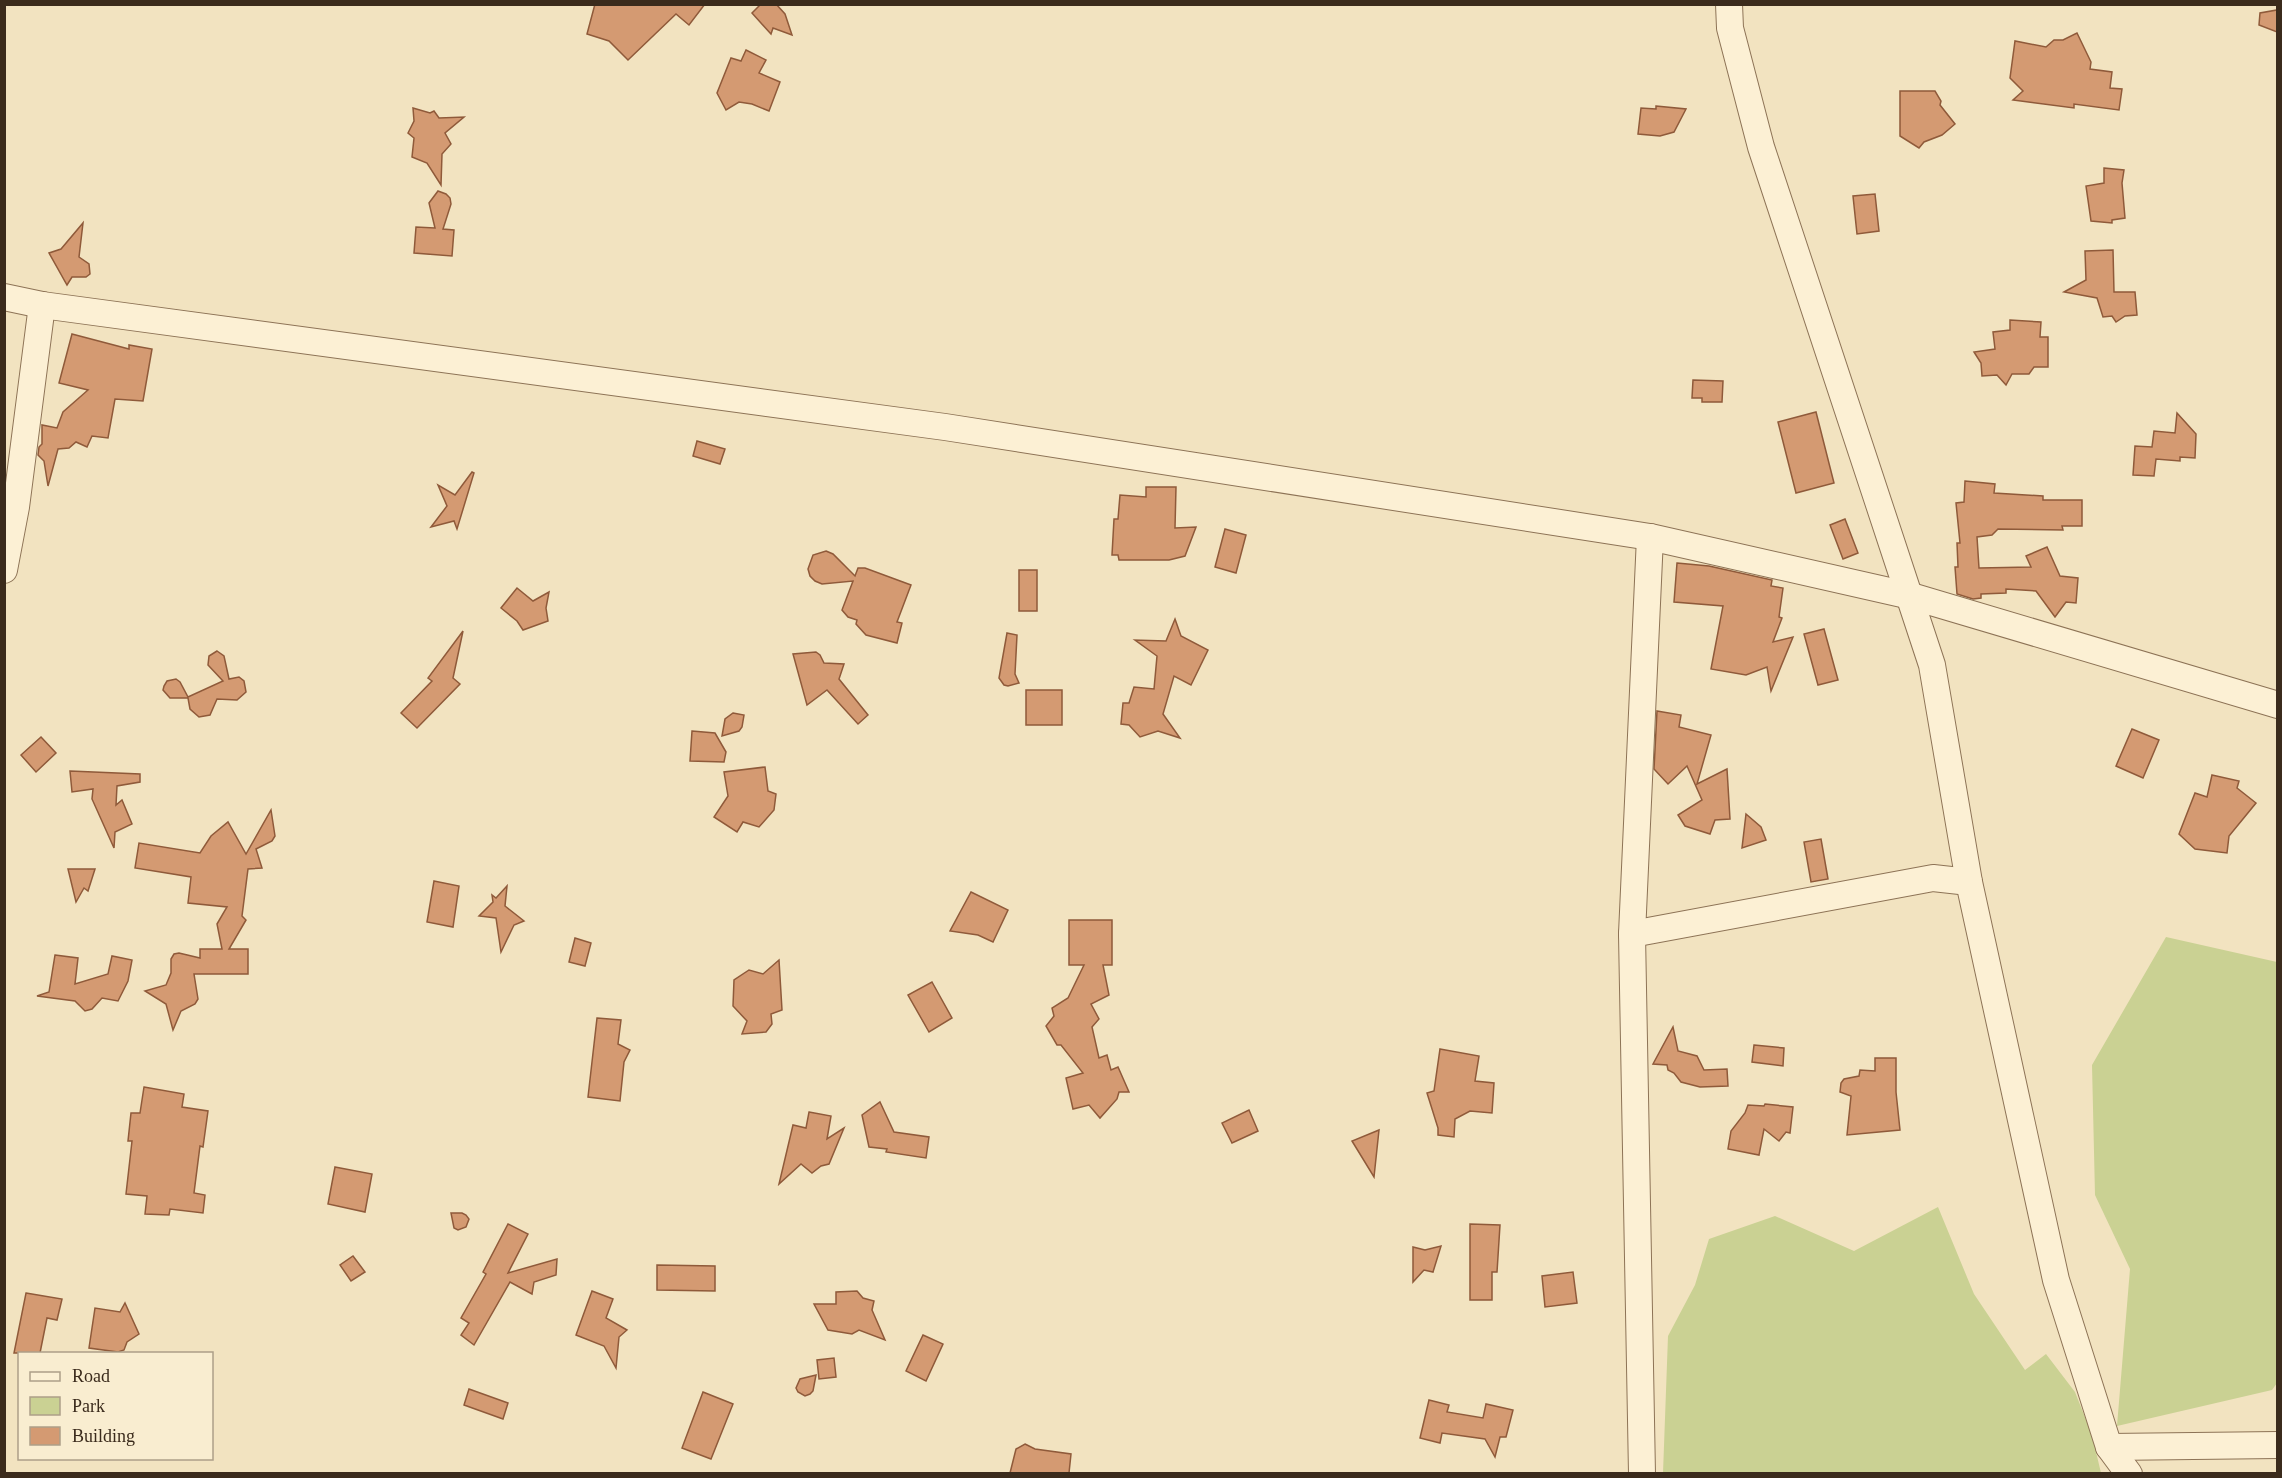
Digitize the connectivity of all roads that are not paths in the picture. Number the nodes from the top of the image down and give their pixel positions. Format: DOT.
graph roads {
  1 [pos="1729,4"];
  2 [pos="4,297"];
  3 [pos="42,305"];
  4 [pos="1650,537"];
  5 [pos="4,570"];
  6 [pos="1911,596"];
  7 [pos="2277,705"];
  8 [pos="1969,882"];
  9 [pos="1632,934"];
  10 [pos="2277,1445"];
  11 [pos="2109,1447"];
  12 [pos="1642,1473"];
  13 [pos="2129,1473"];
  1 -- 6 [label="street"];
  2 -- 3 [label="street"];
  3 -- 4 [label="street"];
  3 -- 5 [label="street"];
  4 -- 6 [label="street"];
  4 -- 9 [label="street"];
  6 -- 7 [label="street"];
  6 -- 8 [label="street"];
  8 -- 9 [label="street"];
  8 -- 11 [label="street"];
  9 -- 12 [label="street"];
  10 -- 11 [label="street"];
  11 -- 13 [label="street"];
}
